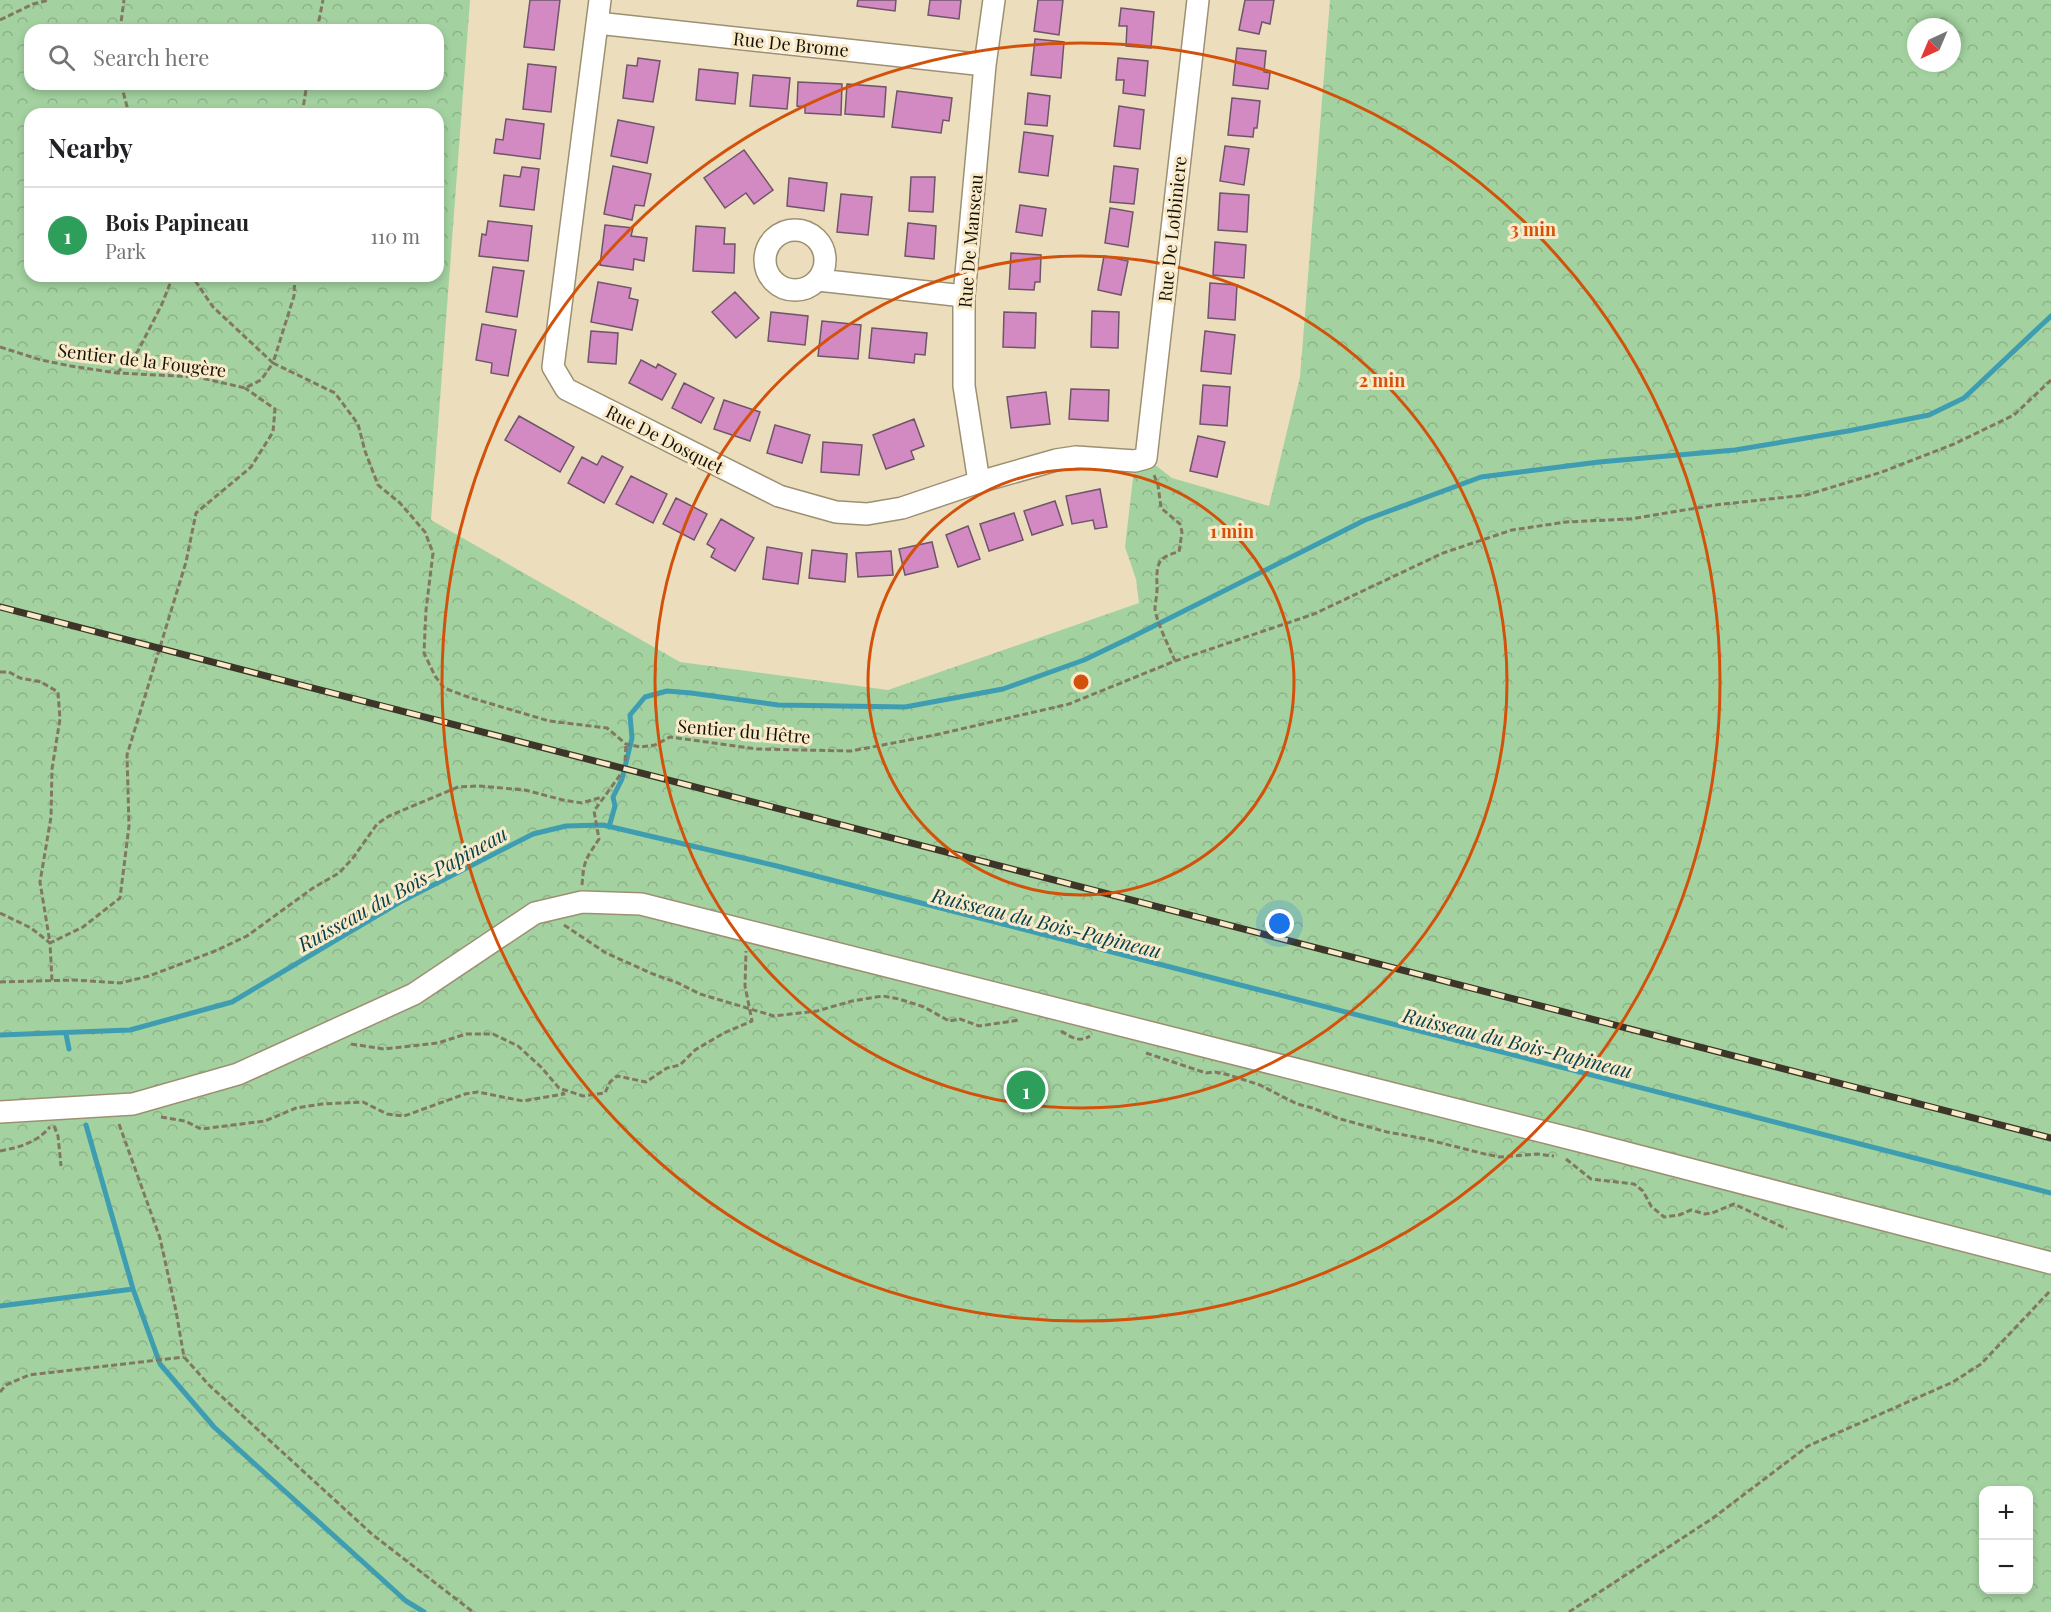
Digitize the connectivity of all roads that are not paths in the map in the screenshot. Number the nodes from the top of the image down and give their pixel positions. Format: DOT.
graph roads {
  1 [pos="600,0"];
  2 [pos="994,0"];
  3 [pos="1198,0"];
  4 [pos="597,23"];
  5 [pos="986,65"];
  6 [pos="818,280"];
  7 [pos="964,296"];
  8 [pos="1146,458"];
  9 [pos="980,482"];
  10 [pos="0,1112"];
  11 [pos="2051,1263"];
  1 -- 4 [label="street, Rue De Dosquet"];
  2 -- 5 [label="street, Rue De Manseau"];
  3 -- 8 [label="street, Rue De Lotbiniere"];
  4 -- 5 [label="street, Rue De Brome"];
  4 -- 9 [label="street, Rue De Dosquet"];
  5 -- 7 [label="street, Rue De Manseau"];
  6 -- 7 [label="street"];
  7 -- 9 [label="street, Rue De Manseau"];
  8 -- 9 [label="street, Rue De Dosquet"];
  10 -- 11 [label="street"];
}
